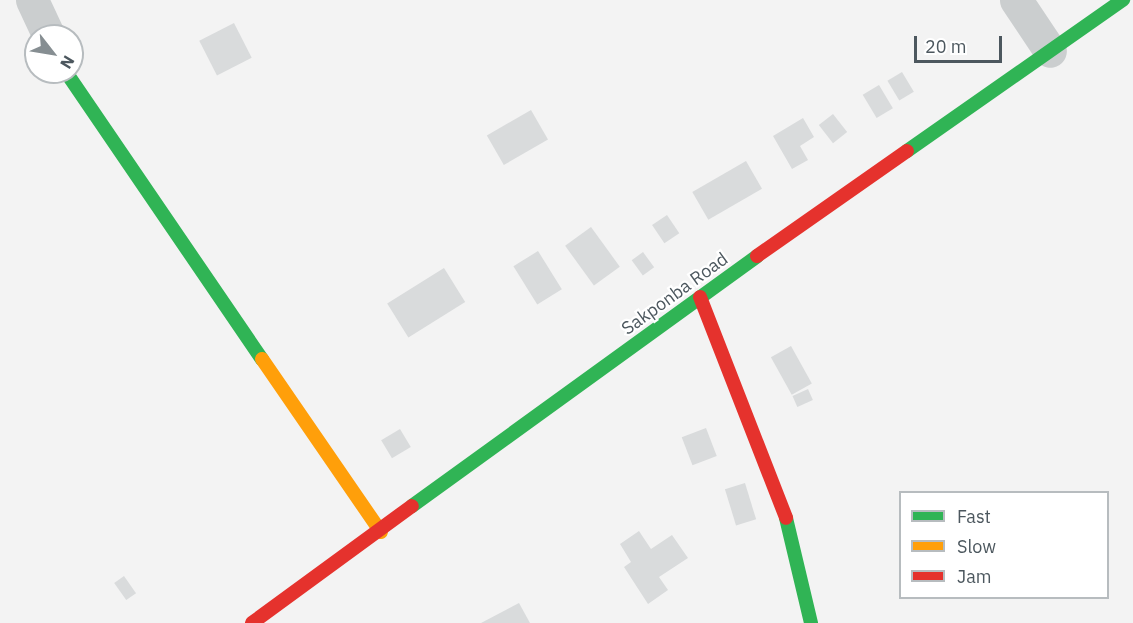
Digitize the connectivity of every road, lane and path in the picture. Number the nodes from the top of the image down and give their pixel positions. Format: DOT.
graph roads {
  1 [pos="32,0"];
  2 [pos="1016,0"];
  3 [pos="1123,0"];
  4 [pos="43,24"];
  5 [pos="1050,51"];
  6 [pos="74,84"];
  7 [pos="700,297"];
  8 [pos="381,532"];
  9 [pos="252,623"];
  10 [pos="811,623"];
  1 -- 4 [label="street"];
  2 -- 5 [label="street"];
  3 -- 5 [label="main road, Sakponba Road"];
  5 -- 7 [label="main road, Sakponba Road"];
  6 -- 8 [label="main road"];
  7 -- 8 [label="main road, Sakponba Road"];
  7 -- 10 [label="main road"];
  8 -- 9 [label="main road, Sakponba Road"];
}
